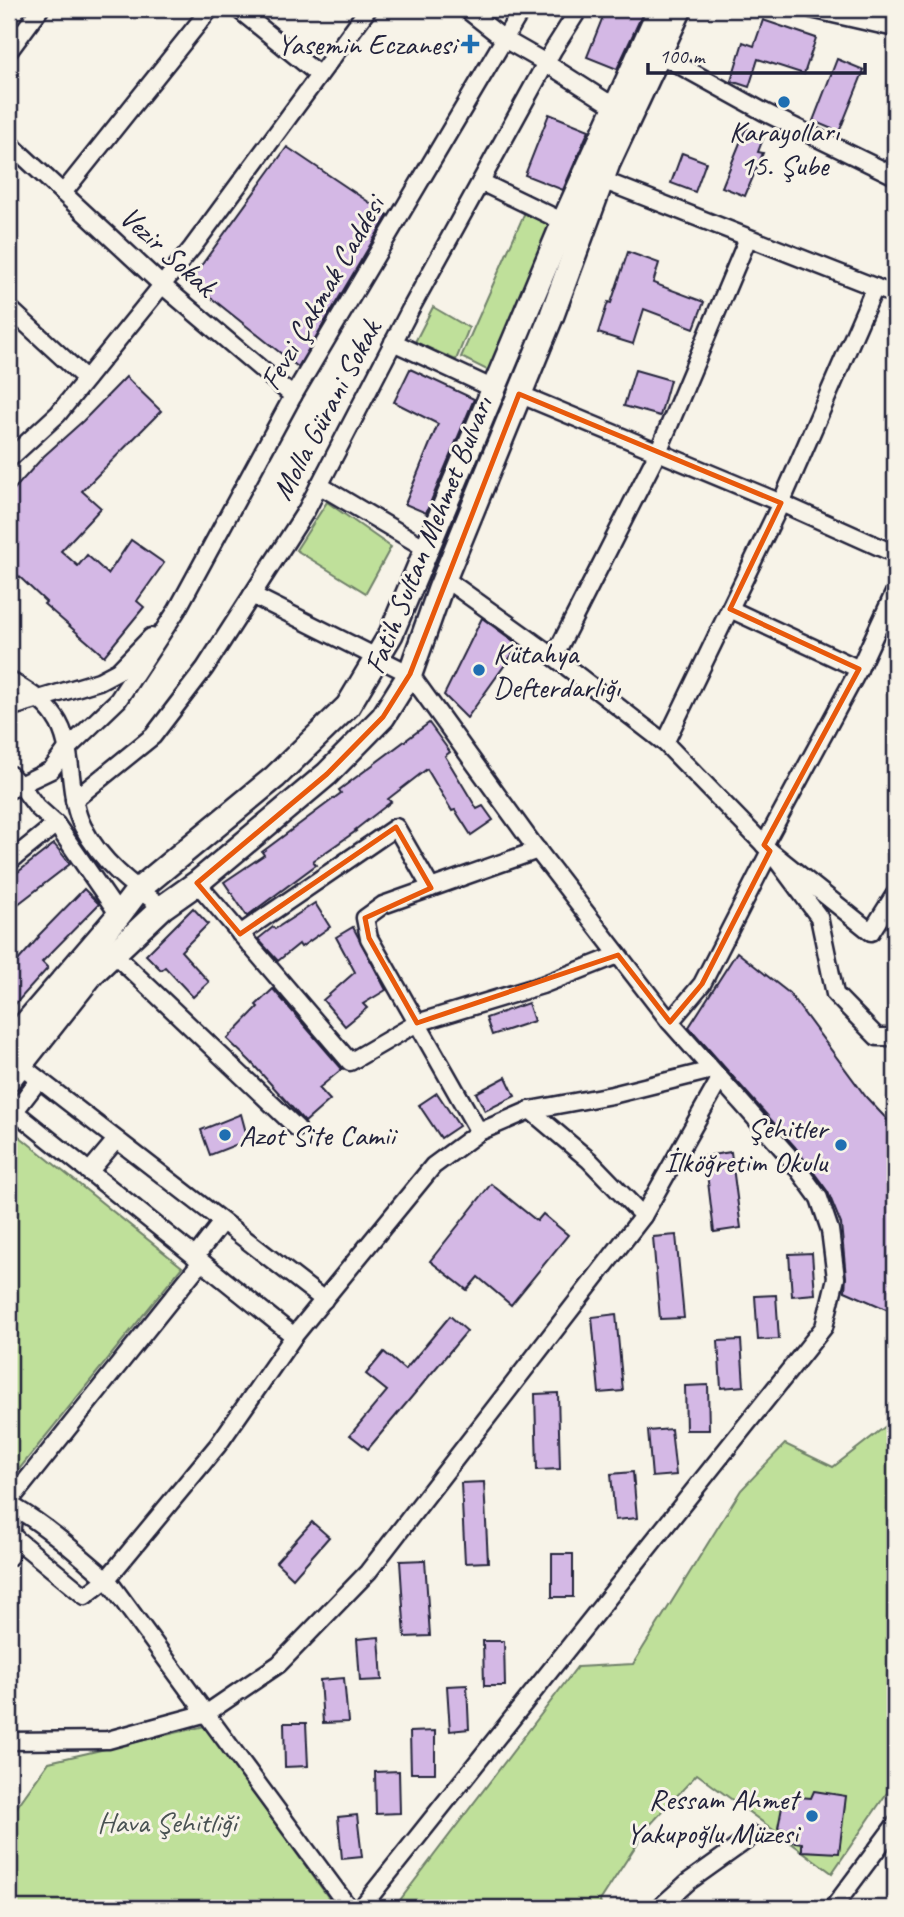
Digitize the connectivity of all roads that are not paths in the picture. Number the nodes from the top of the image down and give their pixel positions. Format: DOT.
graph roads {
  1 [pos="40,9"];
  2 [pos="210,9"];
  3 [pos="238,9"];
  4 [pos="368,9"];
  5 [pos="466,9"];
  6 [pos="522,9"];
  7 [pos="579,9"];
  8 [pos="660,9"];
  9 [pos="680,9"];
  10 [pos="822,10"];
  11 [pos="895,28"];
  12 [pos="504,39"];
  13 [pos="9,51"];
  14 [pos="659,54"];
  15 [pos="547,63"];
  16 [pos="319,75"];
  17 [pos="615,107"];
  18 [pos="9,143"];
  19 [pos="895,176"];
  20 [pos="601,180"];
  21 [pos="481,182"];
  22 [pos="63,193"];
  23 [pos="564,222"];
  24 [pos="748,237"];
  25 [pos="162,285"];
  26 [pos="875,287"];
  27 [pos="895,295"];
  28 [pos="9,308"];
  29 [pos="393,342"];
  30 [pos="86,379"];
  31 [pos="494,389"];
  32 [pos="519,394"];
  33 [pos="293,396"];
  34 [pos="658,452"];
  35 [pos="9,460"];
  36 [pos="319,485"];
  37 [pos="781,503"];
  38 [pos="427,549"];
  39 [pos="895,554"];
  40 [pos="444,578"];
  41 [pos="895,592"];
  42 [pos="252,595"];
  43 [pos="730,609"];
  44 [pos="177,610"];
  45 [pos="554,657"];
  46 [pos="377,659"];
  47 [pos="859,669"];
  48 [pos="410,674"];
  49 [pos="9,680"];
  50 [pos="38,699"];
  51 [pos="9,708"];
  52 [pos="665,743"];
  53 [pos="66,750"];
  54 [pos="13,783"];
  55 [pos="74,800"];
  56 [pos="56,824"];
  57 [pos="767,848"];
  58 [pos="538,850"];
  59 [pos="9,862"];
  60 [pos="197,883"];
  61 [pos="431,888"];
  62 [pos="138,890"];
  63 [pos="895,894"];
  64 [pos="163,907"];
  65 [pos="119,915"];
  66 [pos="240,933"];
  67 [pos="114,954"];
  68 [pos="618,955"];
  69 [pos="670,1022"];
  70 [pos="417,1023"];
  71 [pos="895,1037"];
  72 [pos="9,1042"];
  73 [pos="12,1066"];
  74 [pos="716,1075"];
  75 [pos="38,1082"];
  76 [pos="11,1110"];
  77 [pos="530,1110"];
  78 [pos="297,1128"];
  79 [pos="479,1132"];
  80 [pos="116,1140"];
  81 [pos="89,1172"];
  82 [pos="643,1216"];
  83 [pos="222,1222"];
  84 [pos="198,1259"];
  85 [pos="324,1300"];
  86 [pos="294,1336"];
  87 [pos="14,1507"];
  88 [pos="10,1534"];
  89 [pos="9,1557"];
  90 [pos="107,1579"];
  91 [pos="207,1713"];
  92 [pos="9,1741"];
  93 [pos="895,1825"];
  94 [pos="754,1835"];
  95 [pos="349,1908"];
  96 [pos="361,1908"];
  97 [pos="659,1908"];
  98 [pos="832,1908"];
  1 -- 13 [label="street"];
  2 -- 22 [label="street"];
  3 -- 16 [label="street"];
  4 -- 16 [label="street"];
  5 -- 12 [label="street"];
  6 -- 12 [label="street, Fevzi Çakmak Caddesi"];
  7 -- 15 [label="street, Molla Gürani Sokak"];
  8 -- 17 [label="main road, Fatih Sultan Mehmet Bulvarı"];
  9 -- 14 [label="main road, Fatih Sultan Mehmet Bulvarı"];
  10 -- 11 [label="street"];
  12 -- 15 [label="street"];
  12 -- 33 [label="street, Fevzi Çakmak Caddesi"];
  14 -- 19 [label="street"];
  14 -- 20 [label="main road, Fatih Sultan Mehmet Bulvarı"];
  15 -- 17 [label="street"];
  15 -- 21 [label="street, Molla Gürani Sokak"];
  16 -- 25 [label="street"];
  17 -- 23 [label="main road, Fatih Sultan Mehmet Bulvarı"];
  18 -- 22 [label="street, Vezir Sokak"];
  20 -- 24 [label="street"];
  20 -- 32 [label="main road, Fatih Sultan Mehmet Bulvarı"];
  21 -- 23 [label="street"];
  21 -- 29 [label="street, Molla Gürani Sokak"];
  22 -- 25 [label="street, Vezir Sokak"];
  23 -- 31 [label="main road, Fatih Sultan Mehmet Bulvarı"];
  24 -- 26 [label="street"];
  24 -- 34 [label="street"];
  25 -- 30 [label="street"];
  25 -- 33 [label="street, Vezir Sokak"];
  26 -- 27 [label="street"];
  26 -- 37 [label="street"];
  28 -- 30 [label="street"];
  29 -- 31 [label="street"];
  29 -- 36 [label="street, Molla Gürani Sokak"];
  30 -- 35 [label="street"];
  31 -- 38 [label="main road, Fatih Sultan Mehmet Bulvarı"];
  32 -- 34 [label="street"];
  32 -- 40 [label="main road, Fatih Sultan Mehmet Bulvarı"];
  33 -- 44 [label="street, Fevzi Çakmak Caddesi"];
  34 -- 37 [label="street"];
  34 -- 45 [label="street"];
  36 -- 38 [label="street"];
  36 -- 42 [label="street, Molla Gürani Sokak"];
  37 -- 39 [label="street"];
  37 -- 43 [label="street"];
  38 -- 46 [label="main road, Fatih Sultan Mehmet Bulvarı"];
  40 -- 45 [label="street"];
  40 -- 48 [label="main road, Fatih Sultan Mehmet Bulvarı"];
  41 -- 47 [label="street"];
  42 -- 46 [label="street"];
  42 -- 55 [label="street, Molla Gürani Sokak"];
  43 -- 47 [label="street"];
  43 -- 52 [label="street"];
  44 -- 50 [label="street, Fevzi Çakmak Caddesi"];
  44 -- 53 [label="street, Fevzi Çakmak Caddesi"];
  45 -- 52 [label="street"];
  46 -- 48 [label="street"];
  46 -- 62 [label="main road, Fatih Sultan Mehmet Bulvarı"];
  47 -- 57 [label="street"];
  48 -- 58 [label="street"];
  48 -- 60 [label="main road, Fatih Sultan Mehmet Bulvarı"];
  49 -- 50 [label="street"];
  50 -- 51 [label="street, Fevzi Çakmak Caddesi"];
  50 -- 53 [label="street"];
  52 -- 57 [label="street"];
  53 -- 54 [label="street, Fevzi Çakmak Caddesi"];
  53 -- 55 [label="street"];
  54 -- 56 [label="street"];
  55 -- 62 [label="street"];
  56 -- 59 [label="street"];
  56 -- 65 [label="street"];
  57 -- 63 [label="street"];
  57 -- 69 [label="street"];
  57 -- 71 [label="street"];
  58 -- 61 [label="street"];
  58 -- 68 [label="street"];
  60 -- 64 [label="main road, Fatih Sultan Mehmet Bulvarı"];
  60 -- 66 [label="street"];
  61 -- 66 [label="street"];
  61 -- 70 [label="street"];
  62 -- 64 [label="street"];
  62 -- 65 [label="main road, Fatih Sultan Mehmet Bulvarı"];
  64 -- 67 [label="main road, Fatih Sultan Mehmet Bulvarı"];
  65 -- 72 [label="main road, Fatih Sultan Mehmet Bulvarı"];
  66 -- 70 [label="street"];
  67 -- 73 [label="main road, Fatih Sultan Mehmet Bulvarı"];
  67 -- 78 [label="street"];
  68 -- 69 [label="street"];
  68 -- 70 [label="street"];
  69 -- 74 [label="street"];
  70 -- 79 [label="street"];
  73 -- 75 [label="street"];
  74 -- 77 [label="street"];
  74 -- 82 [label="street"];
  74 -- 96 [label="street"];
  75 -- 76 [label="street"];
  75 -- 80 [label="street"];
  76 -- 81 [label="street"];
  77 -- 79 [label="street"];
  77 -- 82 [label="street"];
  79 -- 85 [label="street"];
  80 -- 81 [label="street"];
  80 -- 83 [label="street"];
  81 -- 84 [label="street"];
  82 -- 91 [label="street"];
  83 -- 84 [label="street"];
  83 -- 85 [label="street"];
  84 -- 86 [label="street"];
  84 -- 87 [label="street"];
  85 -- 86 [label="street"];
  86 -- 90 [label="street"];
  87 -- 88 [label="street"];
  87 -- 90 [label="street"];
  88 -- 89 [label="street"];
  88 -- 90 [label="street"];
  90 -- 91 [label="street"];
  91 -- 92 [label="street"];
  91 -- 95 [label="street"];
  93 -- 98 [label="street"];
  94 -- 97 [label="street"];
}
